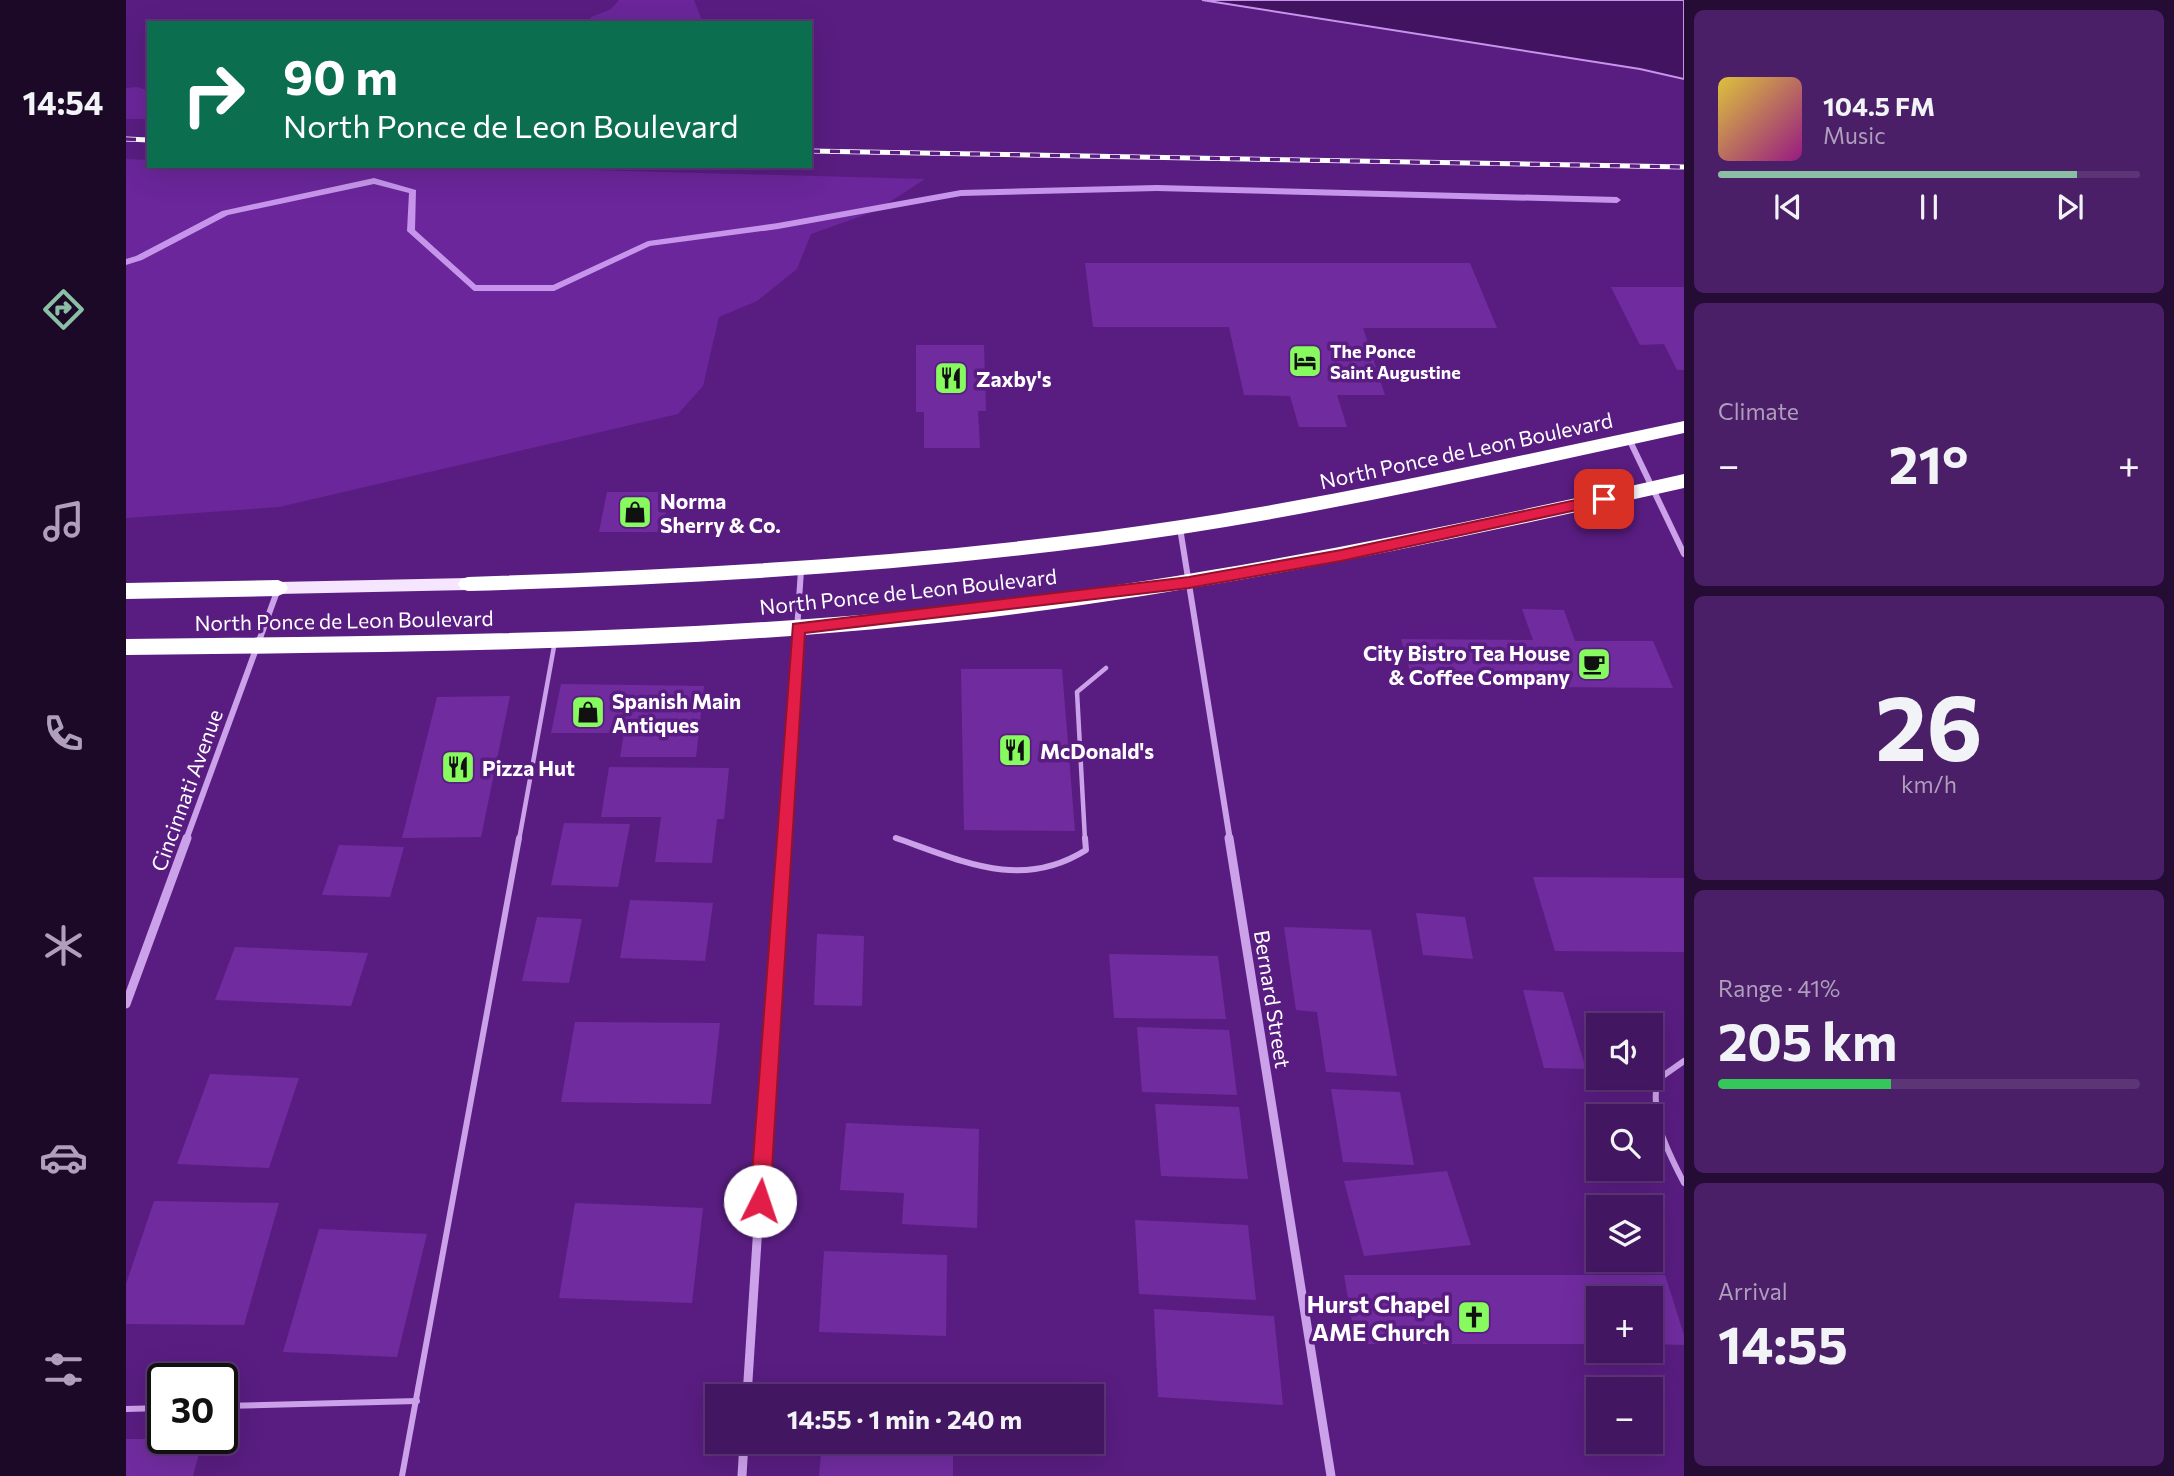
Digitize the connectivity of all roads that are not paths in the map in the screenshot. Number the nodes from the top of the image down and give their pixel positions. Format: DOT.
graph roads {
  1 [pos="1684,427"];
  2 [pos="1629,439"];
  3 [pos="1684,481"];
  4 [pos="1652,489"];
  5 [pos="1180,527"];
  6 [pos="1684,554"];
  7 [pos="802,570"];
  8 [pos="1189,583"];
  9 [pos="468,584"];
  10 [pos="278,588"];
  11 [pos="126,591"];
  12 [pos="798,628"];
  13 [pos="556,638"];
  14 [pos="257,645"];
  15 [pos="126,647"];
  16 [pos="1106,667"];
  17 [pos="895,838"];
  18 [pos="126,1004"];
  19 [pos="1684,1061"];
  20 [pos="1684,1181"];
  21 [pos="748,1384"];
  22 [pos="417,1401"];
  23 [pos="238,1406"];
  24 [pos="147,1408"];
  25 [pos="126,1409"];
  26 [pos="743,1454"];
  27 [pos="402,1476"];
  28 [pos="742,1476"];
  29 [pos="1331,1476"];
  1 -- 2 [label="highway, North Ponce de Leon Boulevard"];
  2 -- 4 [label="street"];
  2 -- 5 [label="highway, North Ponce de Leon Boulevard"];
  3 -- 4 [label="highway, North Ponce de Leon Boulevard"];
  4 -- 6 [label="street"];
  4 -- 8 [label="highway, North Ponce de Leon Boulevard"];
  5 -- 7 [label="highway, North Ponce de Leon Boulevard"];
  5 -- 8 [label="street, Bernard Street"];
  7 -- 9 [label="highway, North Ponce de Leon Boulevard"];
  7 -- 12 [label="street"];
  8 -- 12 [label="highway, North Ponce de Leon Boulevard"];
  8 -- 29 [label="street, Bernard Street"];
  9 -- 10 [label="main road, North Ponce de Leon Boulevard"];
  10 -- 11 [label="highway, North Ponce de Leon Boulevard"];
  10 -- 14 [label="street, Cincinnati Avenue"];
  12 -- 13 [label="highway, North Ponce de Leon Boulevard"];
  12 -- 21 [label="street"];
  13 -- 14 [label="highway, North Ponce de Leon Boulevard"];
  13 -- 22 [label="lane"];
  14 -- 15 [label="highway, North Ponce de Leon Boulevard"];
  14 -- 18 [label="street, Cincinnati Avenue"];
  16 -- 17 [label="lane"];
  19 -- 20 [label="lane"];
  22 -- 23 [label="lane"];
  22 -- 27 [label="lane"];
  24 -- 25 [label="lane"];
  26 -- 28 [label="street"];
}
